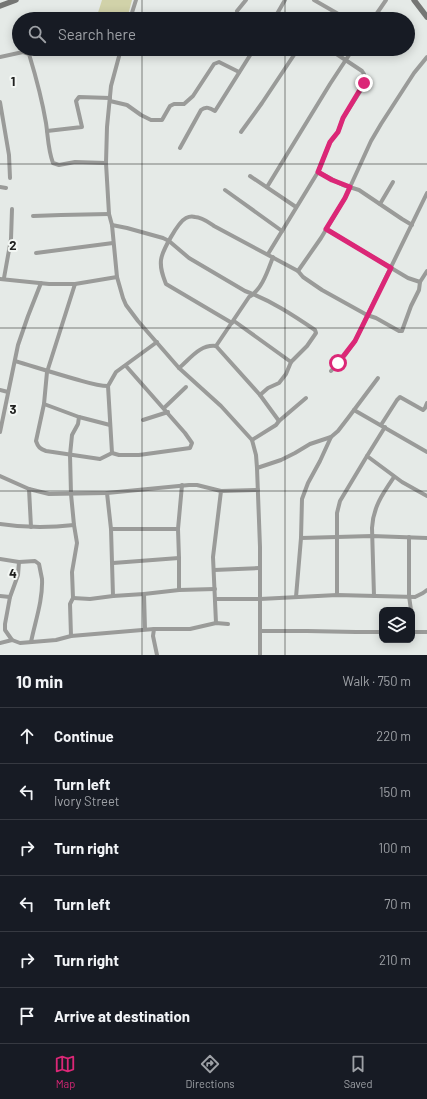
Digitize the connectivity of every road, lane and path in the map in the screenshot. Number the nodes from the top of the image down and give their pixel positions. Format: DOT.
graph roads {
  1 [pos="16,0"];
  2 [pos="136,0"];
  3 [pos="246,0"];
  4 [pos="285,0"];
  5 [pos="314,0"];
  6 [pos="386,0"];
  7 [pos="414,0"];
  8 [pos="0,6"];
  9 [pos="237,11"];
  10 [pos="132,12"];
  11 [pos="278,12"];
  12 [pos="335,12"];
  13 [pos="378,12"];
  14 [pos="427,17"];
  15 [pos="12,54"];
  16 [pos="30,56"];
  17 [pos="119,56"];
  18 [pos="249,56"];
  19 [pos="293,56"];
  20 [pos="340,56"];
  21 [pos="349,56"];
  22 [pos="0,57"];
  23 [pos="427,57"];
  24 [pos="346,60"];
  25 [pos="239,72"];
  26 [pos="110,100"];
  27 [pos="0,102"];
  28 [pos="48,131"];
  29 [pos="241,132"];
  30 [pos="180,148"];
  31 [pos="106,163"];
  32 [pos="318,172"];
  33 [pos="250,176"];
  34 [pos="10,178"];
  35 [pos="393,182"];
  36 [pos="0,187"];
  37 [pos="267,187"];
  38 [pos="350,187"];
  39 [pos="6,188"];
  40 [pos="225,190"];
  41 [pos="427,193"];
  42 [pos="380,204"];
  43 [pos="296,207"];
  44 [pos="12,209"];
  45 [pos="109,214"];
  46 [pos="33,216"];
  47 [pos="412,224"];
  48 [pos="112,225"];
  49 [pos="326,229"];
  50 [pos="282,231"];
  51 [pos="169,241"];
  52 [pos="113,242"];
  53 [pos="36,253"];
  54 [pos="268,254"];
  55 [pos="273,257"];
  56 [pos="391,268"];
  57 [pos="298,271"];
  58 [pos="427,271"];
  59 [pos="426,276"];
  60 [pos="117,277"];
  61 [pos="2,278"];
  62 [pos="420,282"];
  63 [pos="41,283"];
  64 [pos="75,284"];
  65 [pos="254,294"];
  66 [pos="367,315"];
  67 [pos="233,322"];
  68 [pos="157,342"];
  69 [pos="216,346"];
  70 [pos="15,361"];
  71 [pos="291,362"];
  72 [pos="126,366"];
  73 [pos="179,368"];
  74 [pos="331,371"];
  75 [pos="47,372"];
  76 [pos="378,378"];
  77 [pos="108,386"];
  78 [pos="186,387"];
  79 [pos="0,390"];
  80 [pos="8,392"];
  81 [pos="260,395"];
  82 [pos="306,398"];
  83 [pos="427,402"];
  84 [pos="44,404"];
  85 [pos="164,408"];
  86 [pos="354,410"];
  87 [pos="168,412"];
  88 [pos="79,417"];
  89 [pos="143,420"];
  90 [pos="279,420"];
  91 [pos="110,425"];
  92 [pos="383,426"];
  93 [pos="0,432"];
  94 [pos="331,437"];
  95 [pos="252,440"];
  96 [pos="427,452"];
  97 [pos="112,453"];
  98 [pos="70,455"];
  99 [pos="367,456"];
  100 [pos="257,468"];
  101 [pos="0,476"];
  102 [pos="394,477"];
  103 [pos="182,485"];
  104 [pos="29,489"];
  105 [pos="258,490"];
  106 [pos="221,491"];
  107 [pos="107,493"];
  108 [pos="71,494"];
  109 [pos="427,496"];
  110 [pos="0,524"];
  111 [pos="74,525"];
  112 [pos="31,527"];
  113 [pos="178,529"];
  114 [pos="111,530"];
  115 [pos="337,536"];
  116 [pos="372,536"];
  117 [pos="409,537"];
  118 [pos="301,538"];
  119 [pos="427,538"];
  120 [pos="0,558"];
  121 [pos="179,558"];
  122 [pos="19,562"];
  123 [pos="113,562"];
  124 [pos="259,568"];
  125 [pos="214,570"];
  126 [pos="214,589"];
  127 [pos="179,590"];
  128 [pos="427,590"];
  129 [pos="144,594"];
  130 [pos="337,595"];
  131 [pos="0,596"];
  132 [pos="113,596"];
  133 [pos="374,596"];
  134 [pos="409,596"];
  135 [pos="296,597"];
  136 [pos="10,598"];
  137 [pos="73,598"];
  138 [pos="216,599"];
  139 [pos="260,599"];
  140 [pos="411,607"];
  141 [pos="216,623"];
  142 [pos="228,624"];
  143 [pos="145,629"];
  144 [pos="154,629"];
  145 [pos="261,631"];
  146 [pos="379,632"];
  147 [pos="415,632"];
  148 [pos="427,632"];
  149 [pos="71,636"];
  150 [pos="12,640"];
  151 [pos="31,642"];
  152 [pos="0,643"];
  153 [pos="157,655"];
  154 [pos="260,655"];
  1 -- 8 [label="street"];
  2 -- 10 [label="street"];
  3 -- 9 [label="street"];
  4 -- 11 [label="street"];
  5 -- 12 [label="street"];
  6 -- 13 [label="street"];
  7 -- 14 [label="street"];
  15 -- 22 [label="street"];
  16 -- 28 [label="street"];
  17 -- 26 [label="street"];
  18 -- 25 [label="street"];
  19 -- 29 [label="street"];
  20 -- 24 [label="street"];
  21 -- 24 [label="street"];
  23 -- 38 [label="street"];
  24 -- 32 [label="street"];
  24 -- 37 [label="street"];
  25 -- 26 [label="street"];
  25 -- 30 [label="street"];
  26 -- 28 [label="street"];
  26 -- 31 [label="street"];
  27 -- 34 [label="street"];
  28 -- 31 [label="street"];
  31 -- 45 [label="street"];
  32 -- 38 [label="street"];
  32 -- 43 [label="street"];
  33 -- 37 [label="street"];
  35 -- 42 [label="street"];
  36 -- 39 [label="street"];
  37 -- 43 [label="street"];
  38 -- 42 [label="street"];
  38 -- 49 [label="street"];
  40 -- 50 [label="street"];
  41 -- 47 [label="street"];
  42 -- 47 [label="street"];
  43 -- 50 [label="street"];
  44 -- 61 [label="street"];
  45 -- 46 [label="street"];
  45 -- 48 [label="street"];
  47 -- 56 [label="street"];
  48 -- 51 [label="street"];
  48 -- 52 [label="street"];
  49 -- 56 [label="street"];
  49 -- 57 [label="street"];
  50 -- 54 [label="street"];
  51 -- 54 [label="street"];
  51 -- 65 [label="street"];
  51 -- 67 [label="street"];
  52 -- 53 [label="street"];
  52 -- 60 [label="street"];
  54 -- 55 [label="street"];
  55 -- 57 [label="street"];
  55 -- 65 [label="street"];
  56 -- 62 [label="street"];
  56 -- 66 [label="street"];
  57 -- 66 [label="street"];
  58 -- 59 [label="street"];
  59 -- 62 [label="street"];
  60 -- 64 [label="street"];
  60 -- 68 [label="street"];
  61 -- 63 [label="street"];
  62 -- 66 [label="street"];
  63 -- 64 [label="street"];
  63 -- 70 [label="street"];
  64 -- 75 [label="street"];
  65 -- 67 [label="street"];
  65 -- 71 [label="street"];
  66 -- 74 [label="street"];
  67 -- 69 [label="street"];
  67 -- 71 [label="street"];
  68 -- 72 [label="street"];
  68 -- 73 [label="street"];
  69 -- 73 [label="street"];
  69 -- 81 [label="street"];
  70 -- 75 [label="street"];
  70 -- 80 [label="street"];
  71 -- 81 [label="street"];
  72 -- 77 [label="street"];
  72 -- 85 [label="street"];
  73 -- 95 [label="street"];
  75 -- 77 [label="street"];
  75 -- 84 [label="street"];
  76 -- 86 [label="street"];
  77 -- 91 [label="street"];
  78 -- 85 [label="street"];
  79 -- 80 [label="street"];
  80 -- 93 [label="street"];
  81 -- 90 [label="street"];
  82 -- 90 [label="street"];
  83 -- 92 [label="street"];
  84 -- 88 [label="street"];
  84 -- 98 [label="street"];
  85 -- 87 [label="street"];
  86 -- 92 [label="street"];
  86 -- 94 [label="street"];
  87 -- 89 [label="street"];
  87 -- 97 [label="street"];
  88 -- 91 [label="street"];
  88 -- 98 [label="street"];
  90 -- 95 [label="street"];
  91 -- 97 [label="street"];
  92 -- 96 [label="street"];
  92 -- 99 [label="street"];
  94 -- 100 [label="street"];
  94 -- 118 [label="street"];
  95 -- 100 [label="street"];
  97 -- 98 [label="street"];
  98 -- 108 [label="street"];
  99 -- 102 [label="street"];
  99 -- 115 [label="street"];
  100 -- 105 [label="street"];
  101 -- 104 [label="street"];
  102 -- 109 [label="street"];
  102 -- 116 [label="street"];
  103 -- 106 [label="street"];
  103 -- 107 [label="street"];
  103 -- 113 [label="street"];
  104 -- 108 [label="street"];
  104 -- 112 [label="street"];
  105 -- 106 [label="street"];
  105 -- 124 [label="street"];
  106 -- 125 [label="street"];
  107 -- 108 [label="street"];
  107 -- 114 [label="street"];
  108 -- 111 [label="street"];
  110 -- 112 [label="street"];
  111 -- 112 [label="street"];
  111 -- 137 [label="street"];
  113 -- 114 [label="street"];
  113 -- 121 [label="street"];
  114 -- 123 [label="street"];
  115 -- 116 [label="street"];
  115 -- 118 [label="street"];
  115 -- 130 [label="street"];
  116 -- 117 [label="street"];
  116 -- 133 [label="street"];
  117 -- 119 [label="street"];
  117 -- 134 [label="street"];
  118 -- 135 [label="street"];
  120 -- 122 [label="street"];
  121 -- 123 [label="street"];
  121 -- 127 [label="street"];
  122 -- 136 [label="street"];
  122 -- 151 [label="street"];
  123 -- 132 [label="street"];
  124 -- 125 [label="street"];
  124 -- 139 [label="street"];
  125 -- 126 [label="street"];
  126 -- 127 [label="street"];
  126 -- 138 [label="street"];
  127 -- 129 [label="street"];
  128 -- 134 [label="street"];
  129 -- 132 [label="street"];
  129 -- 143 [label="street"];
  130 -- 133 [label="street"];
  130 -- 135 [label="street"];
  131 -- 136 [label="street"];
  132 -- 137 [label="street"];
  133 -- 134 [label="street"];
  134 -- 140 [label="street"];
  135 -- 139 [label="street"];
  136 -- 150 [label="street"];
  137 -- 149 [label="street"];
  138 -- 139 [label="street"];
  138 -- 141 [label="street"];
  139 -- 145 [label="street"];
  141 -- 142 [label="street"];
  141 -- 144 [label="street"];
  143 -- 144 [label="street"];
  143 -- 149 [label="street"];
  144 -- 153 [label="street"];
  145 -- 146 [label="street"];
  145 -- 154 [label="street"];
  147 -- 148 [label="street"];
  149 -- 151 [label="street"];
  150 -- 151 [label="street"];
  150 -- 152 [label="street"];
}
